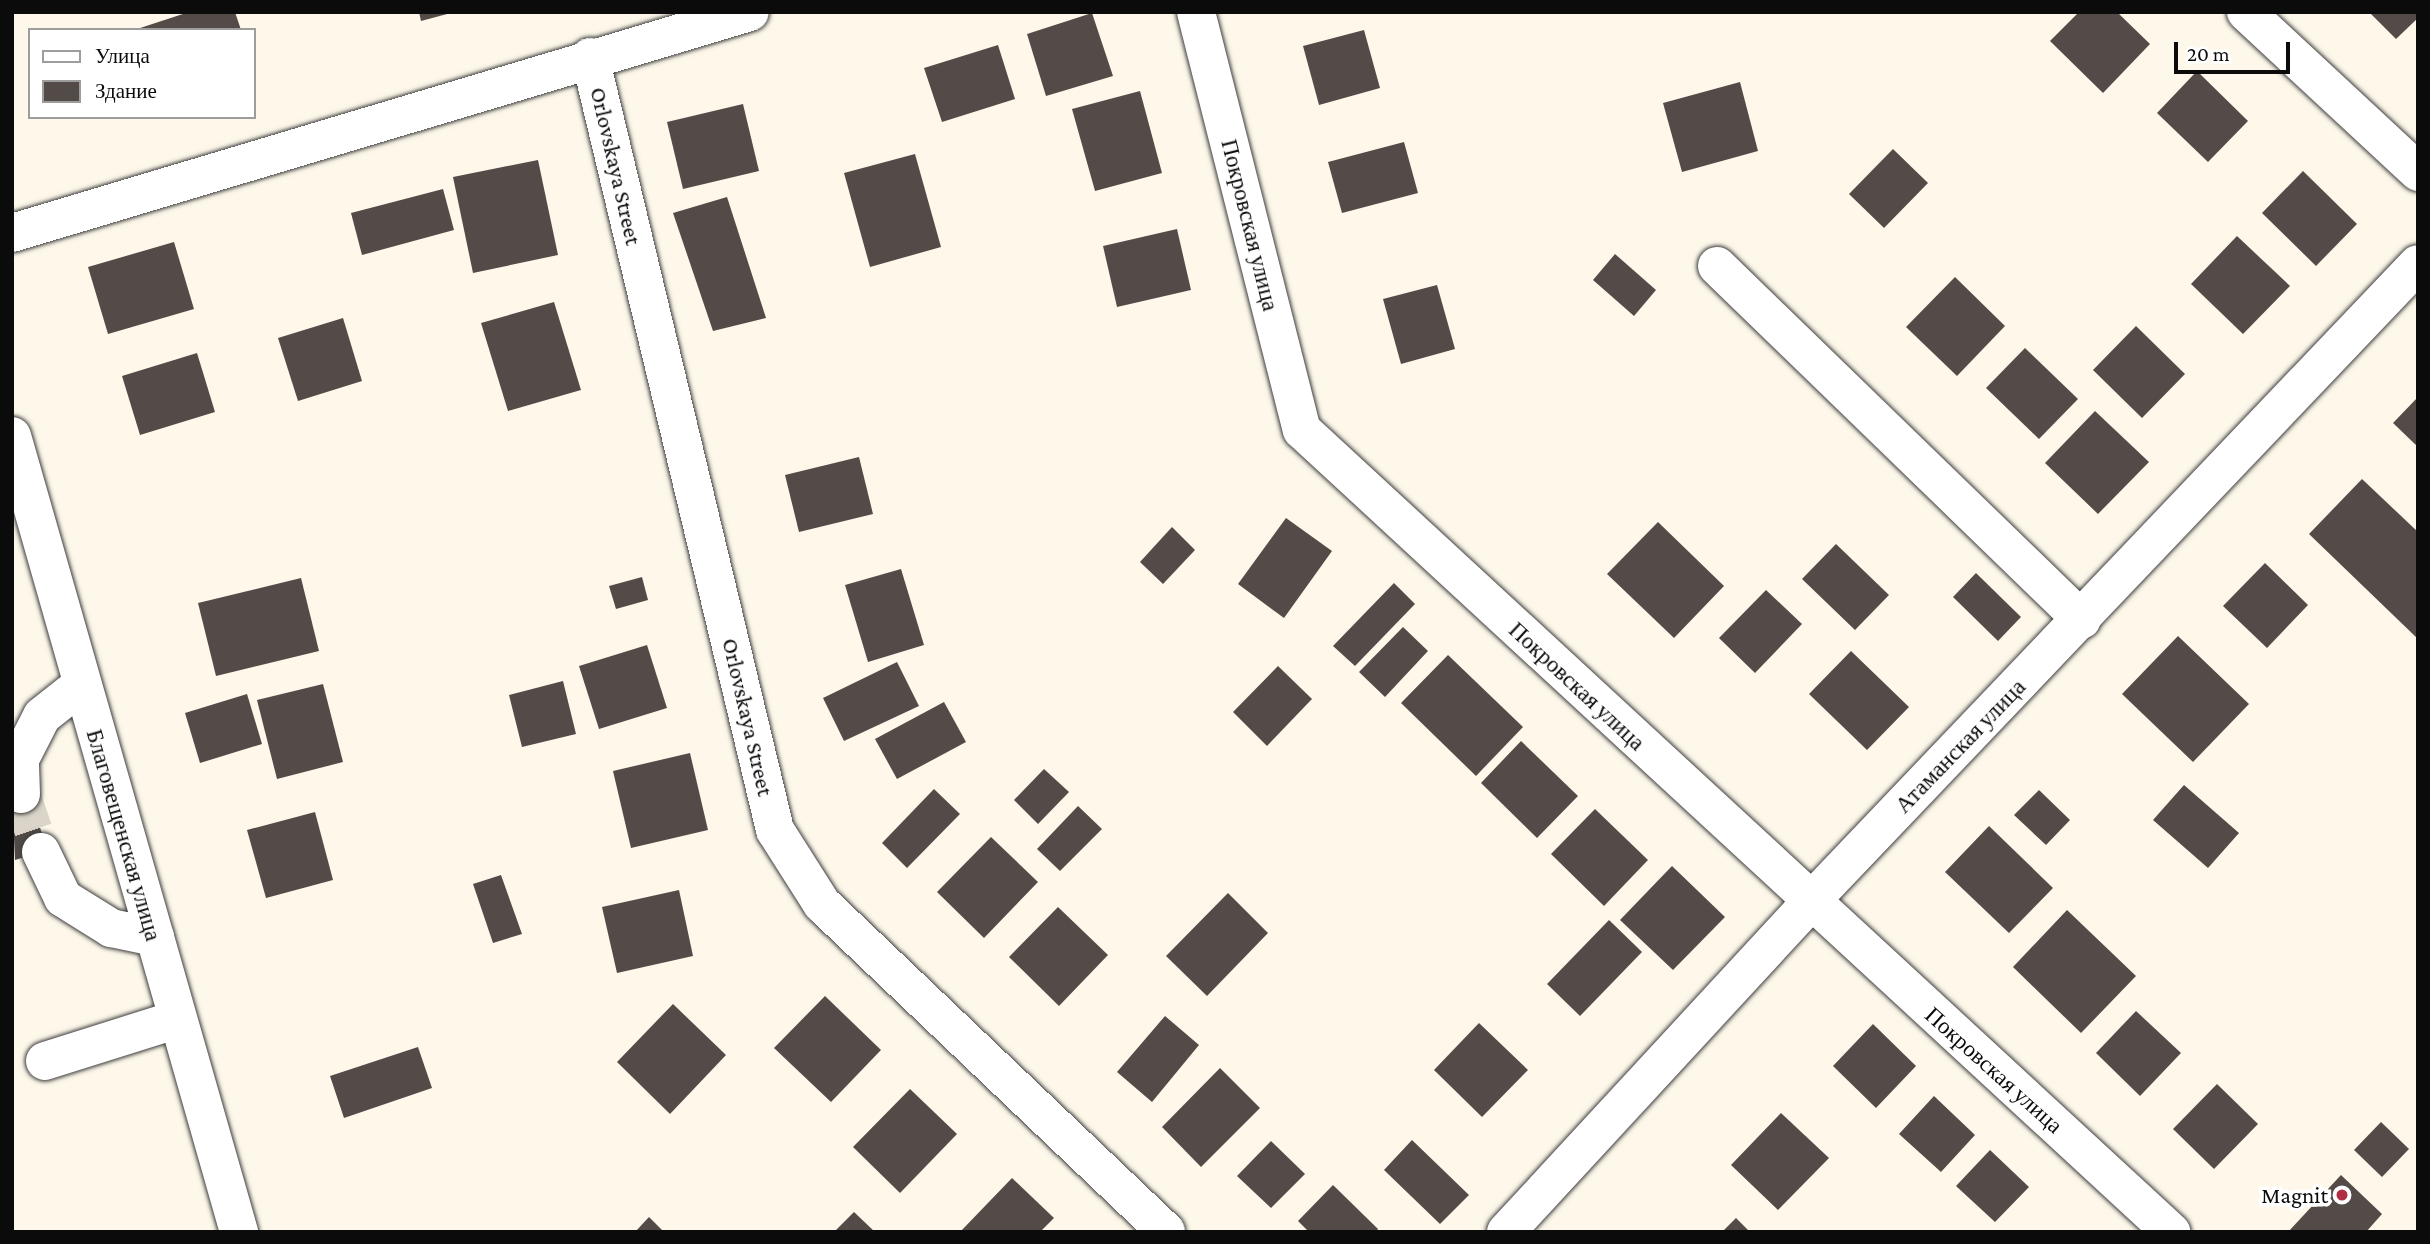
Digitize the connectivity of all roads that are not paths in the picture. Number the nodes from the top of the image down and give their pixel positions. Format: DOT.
graph roads {
  1 [pos="750,12"];
  2 [pos="1196,12"];
  3 [pos="2246,12"];
  4 [pos="590,57"];
  5 [pos="2418,172"];
  6 [pos="12,233"];
  7 [pos="2418,264"];
  8 [pos="1717,266"];
  9 [pos="12,436"];
  10 [pos="2082,620"];
  11 [pos="80,686"];
  12 [pos="21,794"];
  13 [pos="41,852"];
  14 [pos="1810,902"];
  15 [pos="155,937"];
  16 [pos="175,1020"];
  17 [pos="45,1061"];
  18 [pos="239,1232"];
  19 [pos="1166,1232"];
  20 [pos="1506,1232"];
  21 [pos="2171,1232"];
  1 -- 4 [label="street"];
  2 -- 14 [label="street, Покровская улица"];
  3 -- 5 [label="street"];
  4 -- 6 [label="street"];
  4 -- 19 [label="street, Orlovskaya Street"];
  7 -- 10 [label="street, Атаманская улица"];
  8 -- 10 [label="street"];
  9 -- 11 [label="street, Благовещенская улица"];
  10 -- 14 [label="street, Атаманская улица"];
  11 -- 12 [label="street"];
  11 -- 15 [label="street, Благовещенская улица"];
  13 -- 15 [label="street"];
  14 -- 20 [label="street, Атаманская улица"];
  14 -- 21 [label="street, Покровская улица"];
  15 -- 16 [label="street, Благовещенская улица"];
  16 -- 17 [label="street"];
  16 -- 18 [label="street, Благовещенская улица"];
}
